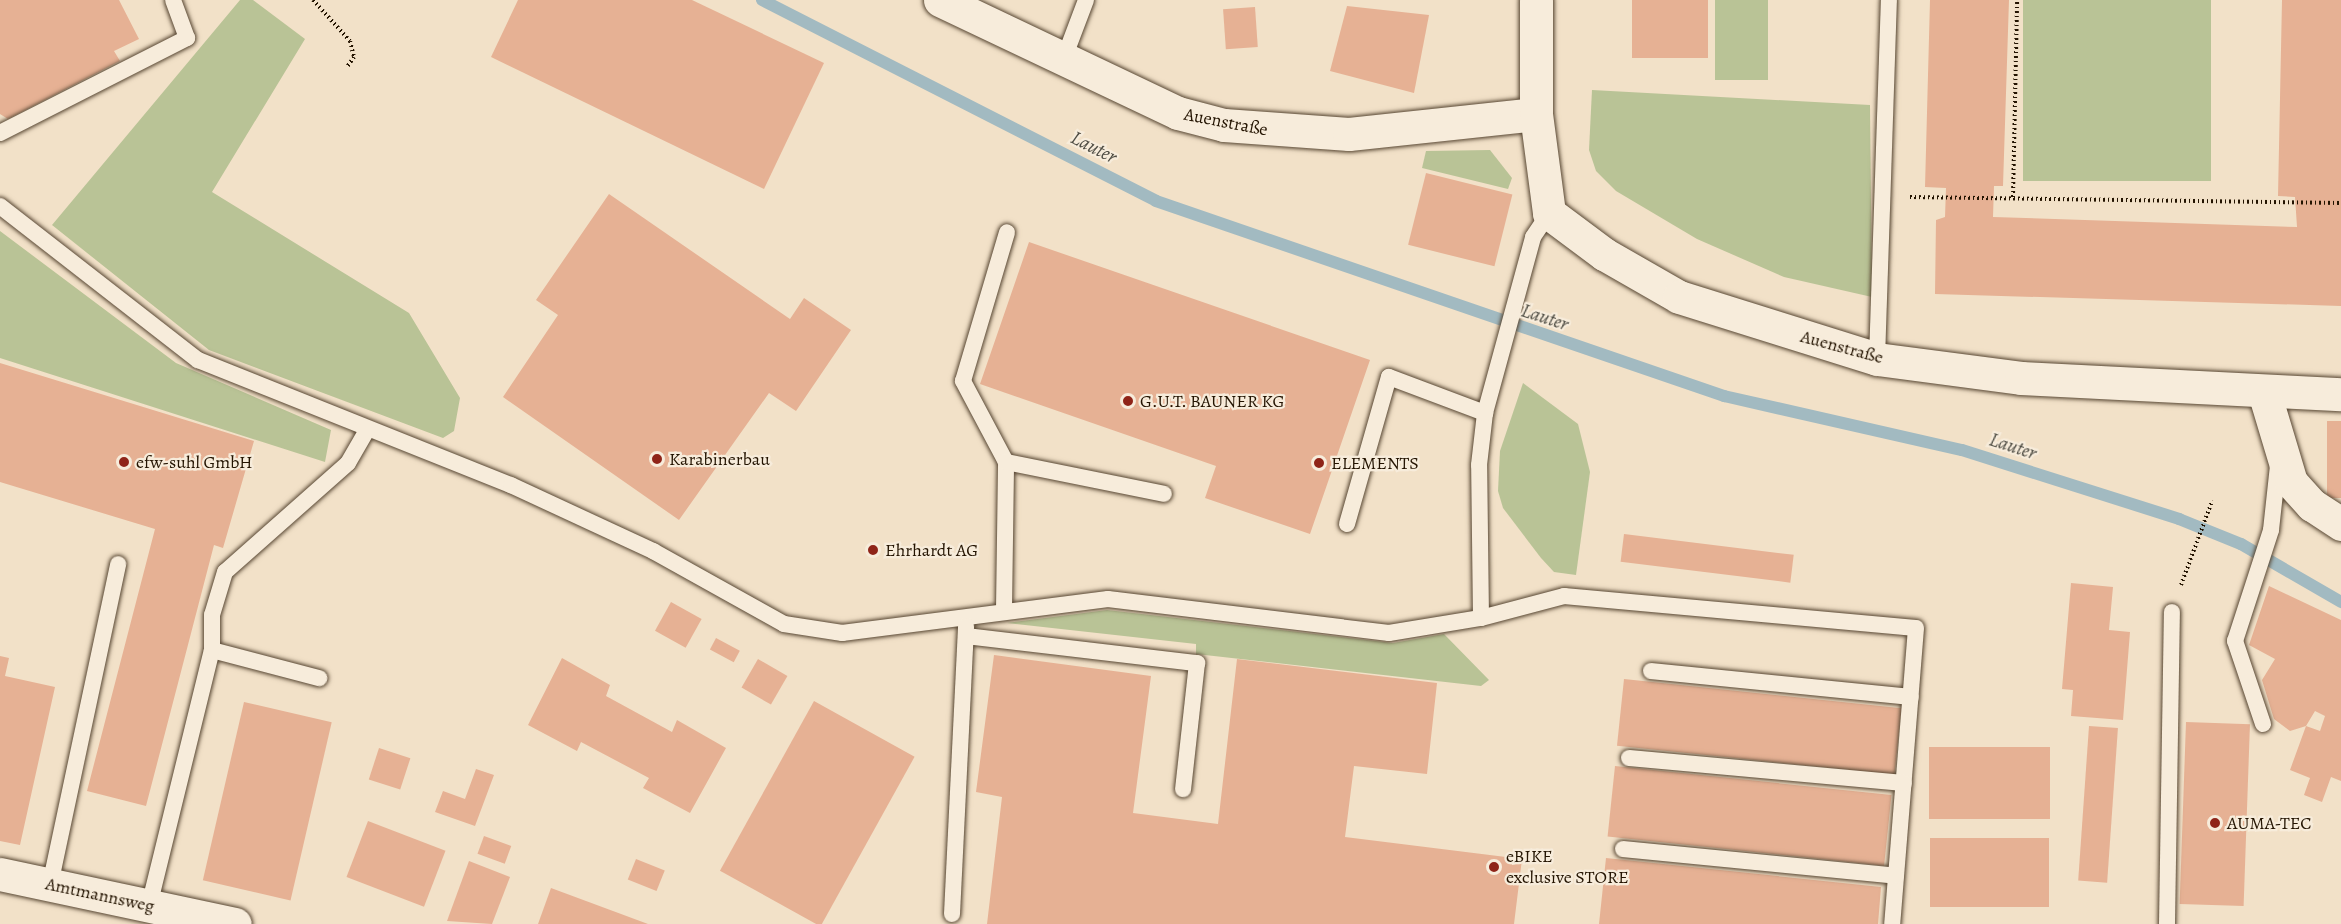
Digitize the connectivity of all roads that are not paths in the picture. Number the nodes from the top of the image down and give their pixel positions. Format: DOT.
graph roads {
  1 [pos="173,0"];
  2 [pos="940,0"];
  3 [pos="1086,0"];
  4 [pos="1536,0"];
  5 [pos="1889,0"];
  6 [pos="1063,61"];
  7 [pos="1536,114"];
  8 [pos="0,133"];
  9 [pos="0,206"];
  10 [pos="1549,213"];
  11 [pos="1007,232"];
  12 [pos="1877,359"];
  13 [pos="2264,392"];
  14 [pos="2341,394"];
  15 [pos="1485,413"];
  16 [pos="368,429"];
  17 [pos="2280,452"];
  18 [pos="1006,462"];
  19 [pos="1164,494"];
  20 [pos="1347,524"];
  21 [pos="2341,524"];
  22 [pos="118,564"];
  23 [pos="1004,610"];
  24 [pos="2172,612"];
  25 [pos="965,613"];
  26 [pos="1481,618"];
  27 [pos="966,636"];
  28 [pos="212,650"];
  29 [pos="1651,670"];
  30 [pos="319,678"];
  31 [pos="1911,697"];
  32 [pos="2263,724"];
  33 [pos="1629,758"];
  34 [pos="1904,783"];
  35 [pos="1183,789"];
  36 [pos="1623,849"];
  37 [pos="0,874"];
  38 [pos="1896,876"];
  39 [pos="51,885"];
  40 [pos="149,906"];
  41 [pos="952,914"];
  42 [pos="235,924"];
  43 [pos="1892,924"];
  44 [pos="2166,924"];
  1 -- 8 [label="lane"];
  2 -- 6 [label="street, Auenstraße"];
  3 -- 6 [label="lane"];
  4 -- 7 [label="street"];
  5 -- 12 [label="lane"];
  6 -- 7 [label="street, Auenstraße"];
  7 -- 10 [label="street"];
  9 -- 16 [label="lane"];
  10 -- 12 [label="street, Auenstraße"];
  10 -- 15 [label="lane"];
  11 -- 18 [label="lane"];
  12 -- 13 [label="street, Auenstraße"];
  13 -- 14 [label="street, Auenstraße"];
  13 -- 17 [label="street"];
  15 -- 20 [label="lane"];
  15 -- 26 [label="lane"];
  16 -- 25 [label="lane"];
  16 -- 28 [label="lane"];
  17 -- 21 [label="street"];
  17 -- 32 [label="lane"];
  18 -- 19 [label="lane"];
  18 -- 23 [label="lane"];
  22 -- 39 [label="lane"];
  23 -- 25 [label="lane"];
  23 -- 26 [label="lane"];
  24 -- 44 [label="lane"];
  25 -- 27 [label="lane"];
  26 -- 31 [label="lane"];
  27 -- 35 [label="lane"];
  27 -- 41 [label="lane"];
  28 -- 30 [label="lane"];
  28 -- 40 [label="lane"];
  29 -- 31 [label="lane"];
  31 -- 34 [label="lane"];
  33 -- 34 [label="lane"];
  34 -- 38 [label="lane"];
  36 -- 38 [label="lane"];
  37 -- 39 [label="street, Amtmannsweg"];
  38 -- 43 [label="lane"];
  39 -- 40 [label="street, Amtmannsweg"];
  40 -- 42 [label="street, Amtmannsweg"];
}
